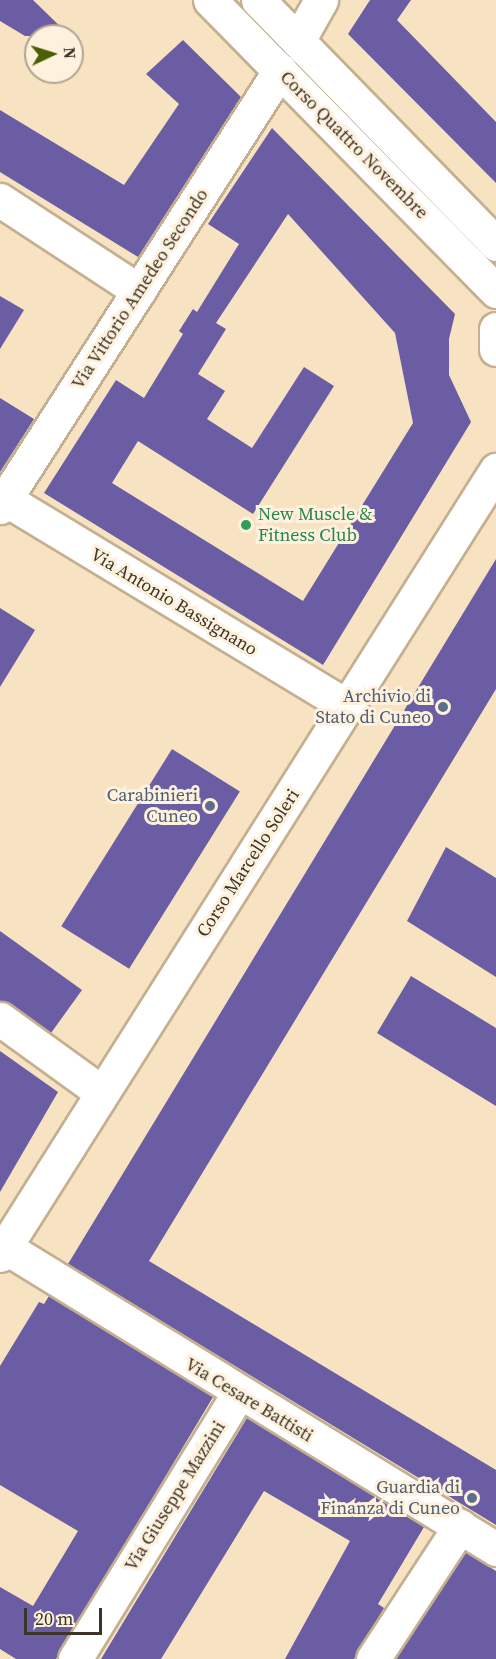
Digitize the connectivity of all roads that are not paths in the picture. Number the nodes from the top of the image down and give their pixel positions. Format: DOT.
graph roads {
  1 [pos="210,0"];
  2 [pos="258,0"];
  3 [pos="321,0"];
  4 [pos="298,40"];
  5 [pos="280,70"];
  6 [pos="0,200"];
  7 [pos="496,244"];
  8 [pos="139,291"];
  9 [pos="496,291"];
  10 [pos="496,329"];
  11 [pos="496,349"];
  12 [pos="496,470"];
  13 [pos="2,501"];
  14 [pos="348,707"];
  15 [pos="0,1019"];
  16 [pos="101,1092"];
  17 [pos="2,1249"];
  18 [pos="238,1394"];
  19 [pos="460,1526"];
  20 [pos="496,1549"];
  21 [pos="75,1659"];
  22 [pos="373,1659"];
  1 -- 5 [label="street, Corso Quattro Novembre"];
  2 -- 4 [label="street, Corso Quattro Novembre"];
  3 -- 4 [label="street"];
  4 -- 7 [label="street, Corso Quattro Novembre"];
  5 -- 8 [label="street, Via Vittorio Amedeo Secondo"];
  5 -- 9 [label="street, Corso Quattro Novembre"];
  6 -- 8 [label="street"];
  8 -- 13 [label="street, Via Vittorio Amedeo Secondo"];
  10 -- 11 [label="street"];
  12 -- 14 [label="street, Corso Marcello Soleri"];
  13 -- 14 [label="street, Via Antonio Bassignano"];
  14 -- 16 [label="street, Corso Marcello Soleri"];
  15 -- 16 [label="street"];
  16 -- 17 [label="street, Corso Marcello Soleri"];
  17 -- 18 [label="street, Via Cesare Battisti"];
  18 -- 19 [label="street, Via Cesare Battisti"];
  18 -- 21 [label="street, Via Giuseppe Mazzini"];
  19 -- 20 [label="street, Via Cesare Battisti"];
  19 -- 22 [label="street"];
}
